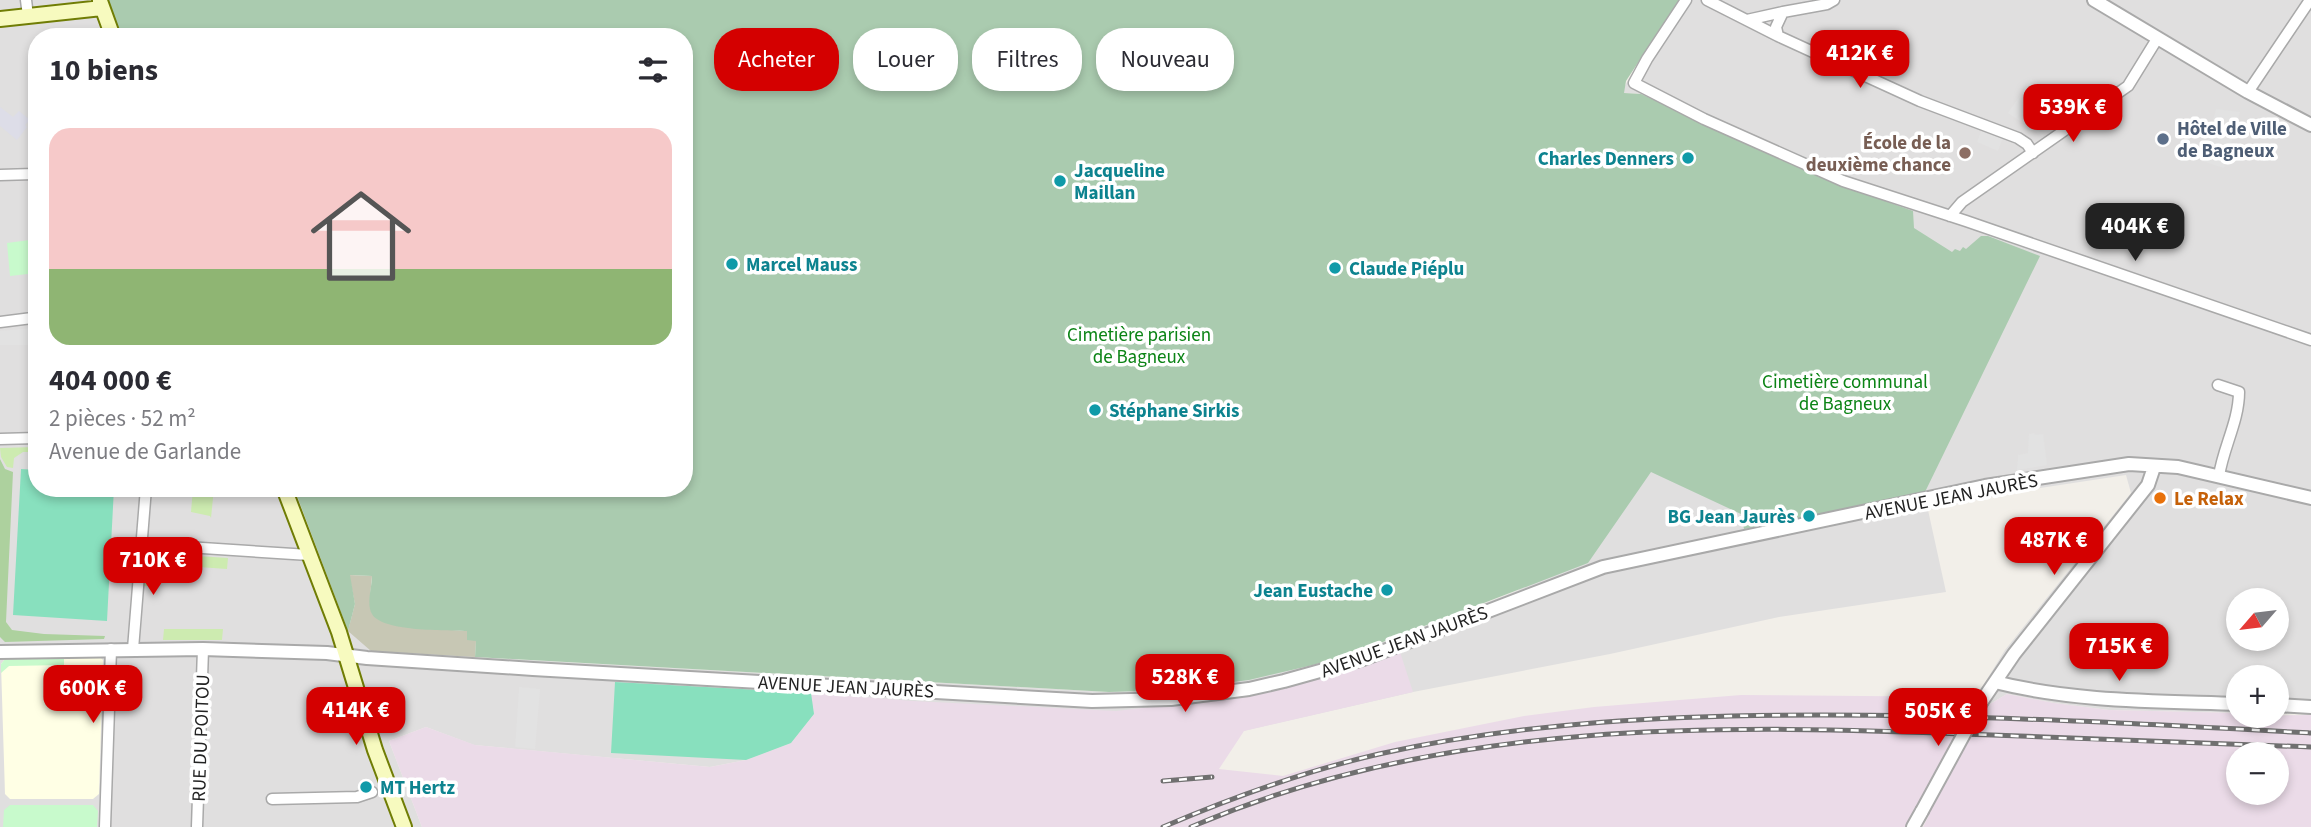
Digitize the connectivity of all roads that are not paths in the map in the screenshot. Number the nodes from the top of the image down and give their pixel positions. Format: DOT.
graph roads {
  1 [pos="26,0"];
  2 [pos="1686,0"];
  3 [pos="1707,0"];
  4 [pos="1834,0"];
  5 [pos="2094,0"];
  6 [pos="2309,0"];
  7 [pos="101,4"];
  8 [pos="1783,12"];
  9 [pos="27,16"];
  10 [pos="0,19"];
  11 [pos="1747,20"];
  12 [pos="110,28"];
  13 [pos="1778,36"];
  14 [pos="2157,39"];
  15 [pos="2248,92"];
  16 [pos="2311,125"];
  17 [pos="2033,153"];
  18 [pos="28,174"];
  19 [pos="0,175"];
  20 [pos="1950,216"];
  21 [pos="28,318"];
  22 [pos="0,322"];
  23 [pos="2311,340"];
  24 [pos="2218,385"];
  25 [pos="28,438"];
  26 [pos="0,439"];
  27 [pos="2154,467"];
  28 [pos="2219,476"];
  29 [pos="145,497"];
  30 [pos="287,497"];
  31 [pos="2311,498"];
  32 [pos="141,544"];
  33 [pos="309,555"];
  34 [pos="111,649"];
  35 [pos="133,649"];
  36 [pos="203,649"];
  37 [pos="0,652"];
  38 [pos="346,654"];
  39 [pos="1996,681"];
  40 [pos="2226,704"];
  41 [pos="2289,706"];
  42 [pos="2311,707"];
  43 [pos="373,792"];
  44 [pos="272,799"];
  45 [pos="106,827"];
  46 [pos="197,827"];
  47 [pos="404,827"];
  48 [pos="1913,827"];
  1 -- 9 [label="street"];
  2 -- 20 [label="street"];
  3 -- 11 [label="street"];
  4 -- 8 [label="street"];
  5 -- 14 [label="street"];
  6 -- 15 [label="street"];
  7 -- 9 [label="main road"];
  7 -- 12 [label="main road"];
  8 -- 11 [label="street"];
  8 -- 13 [label="street"];
  9 -- 10 [label="main road"];
  11 -- 13 [label="street"];
  13 -- 17 [label="street"];
  14 -- 15 [label="street"];
  14 -- 17 [label="street"];
  15 -- 16 [label="street"];
  17 -- 20 [label="street"];
  18 -- 19 [label="street"];
  20 -- 23 [label="street"];
  21 -- 22 [label="street"];
  24 -- 28 [label="street"];
  25 -- 26 [label="street"];
  27 -- 28 [label="street, AVENUE JEAN JAURÈS"];
  27 -- 38 [label="street, AVENUE JEAN JAURÈS"];
  27 -- 39 [label="street"];
  28 -- 31 [label="street, AVENUE JEAN JAURÈS"];
  29 -- 32 [label="street"];
  30 -- 33 [label="main road"];
  32 -- 33 [label="street"];
  32 -- 35 [label="street"];
  33 -- 38 [label="main road"];
  34 -- 35 [label="street, AVENUE JEAN JAURÈS"];
  34 -- 37 [label="street, AVENUE JEAN JAURÈS"];
  34 -- 45 [label="street"];
  35 -- 36 [label="street, AVENUE JEAN JAURÈS"];
  36 -- 38 [label="street, AVENUE JEAN JAURÈS"];
  36 -- 46 [label="street, RUE DU POITOU"];
  38 -- 47 [label="main road"];
  39 -- 40 [label="street"];
  39 -- 48 [label="street, bridge"];
  41 -- 42 [label="street"];
  43 -- 44 [label="street"];
}
